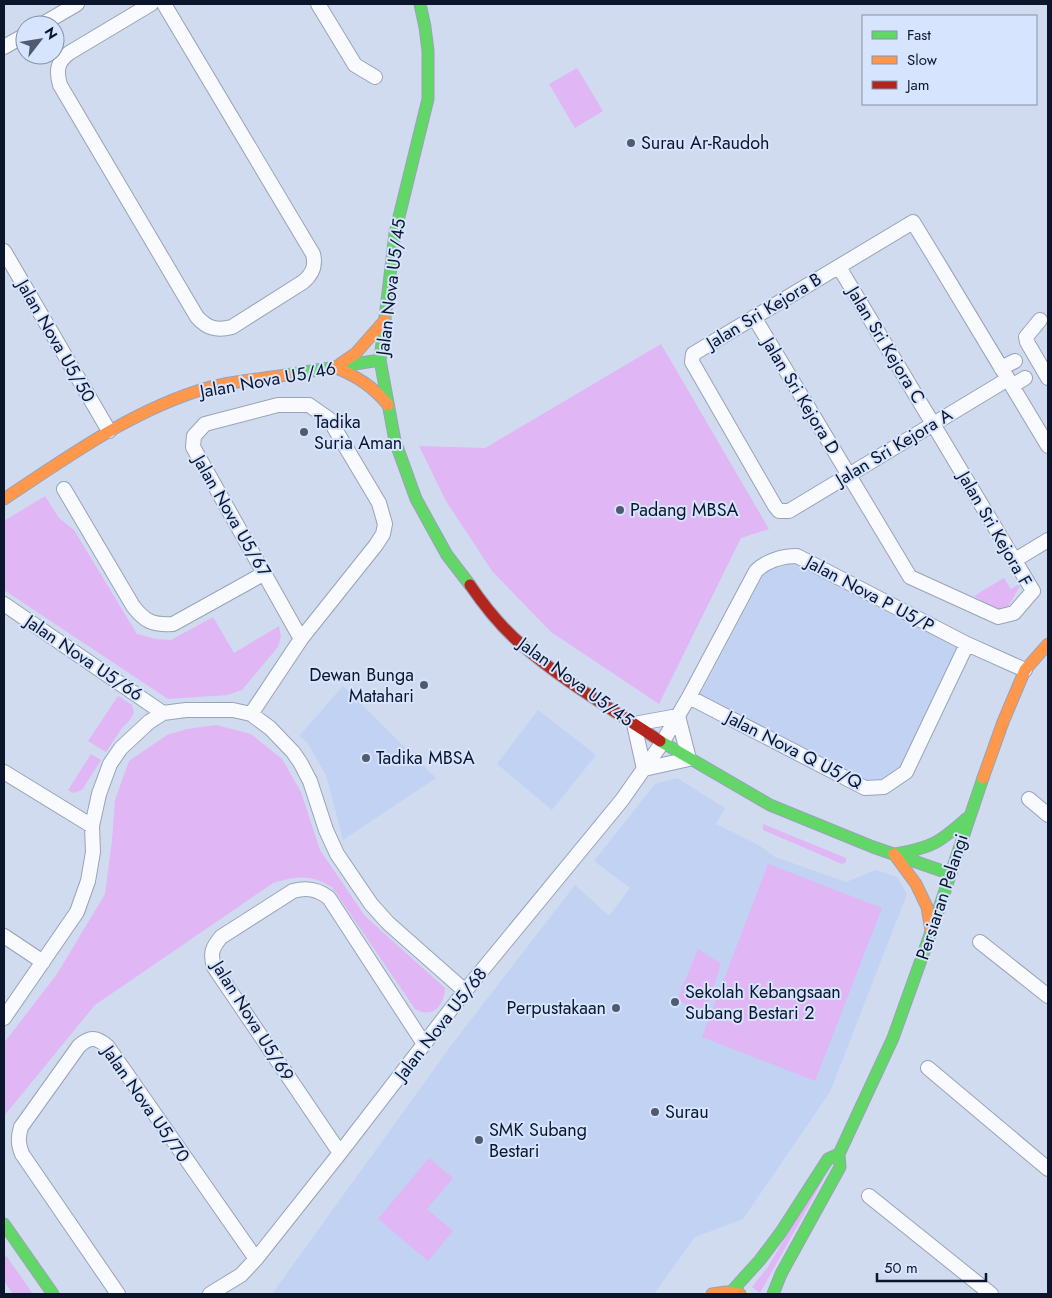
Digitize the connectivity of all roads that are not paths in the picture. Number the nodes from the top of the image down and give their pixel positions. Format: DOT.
graph roads {
  1 [pos="77,4"];
  2 [pos="151,4"];
  3 [pos="164,4"];
  4 [pos="318,4"];
  5 [pos="420,4"];
  6 [pos="58,15"];
  7 [pos="15,41"];
  8 [pos="4,47"];
  9 [pos="374,78"];
  10 [pos="4,250"];
  11 [pos="838,267"];
  12 [pos="754,318"];
  13 [pos="385,320"];
  14 [pos="1040,320"];
  15 [pos="380,360"];
  16 [pos="1015,360"];
  17 [pos="334,367"];
  18 [pos="1007,378"];
  19 [pos="1026,378"];
  20 [pos="1048,378"];
  21 [pos="389,406"];
  22 [pos="933,424"];
  23 [pos="110,431"];
  24 [pos="1048,446"];
  25 [pos="848,474"];
  26 [pos="64,489"];
  27 [pos="4,499"];
  28 [pos="780,511"];
  29 [pos="1048,540"];
  30 [pos="1015,560"];
  31 [pos="265,573"];
  32 [pos="4,604"];
  33 [pos="301,639"];
  34 [pos="967,644"];
  35 [pos="1048,644"];
  36 [pos="1025,670"];
  37 [pos="689,698"];
  38 [pos="163,713"];
  39 [pos="251,714"];
  40 [pos="678,716"];
  41 [pos="634,724"];
  42 [pos="662,743"];
  43 [pos="689,759"];
  44 [pos="644,769"];
  45 [pos="4,772"];
  46 [pos="1029,799"];
  47 [pos="1048,815"];
  48 [pos="968,818"];
  49 [pos="92,826"];
  50 [pos="894,854"];
  51 [pos="951,874"];
  52 [pos="931,932"];
  53 [pos="4,936"];
  54 [pos="980,942"];
  55 [pos="43,962"];
  56 [pos="465,991"];
  57 [pos="1048,996"];
  58 [pos="4,1018"];
  59 [pos="424,1044"];
  60 [pos="928,1068"];
  61 [pos="340,1153"];
  62 [pos="838,1154"];
  63 [pos="1048,1169"];
  64 [pos="869,1196"];
  65 [pos="5,1229"];
  66 [pos="256,1259"];
  67 [pos="736,1293"];
  68 [pos="53,1294"];
  69 [pos="118,1294"];
  70 [pos="210,1294"];
  71 [pos="712,1294"];
  72 [pos="773,1294"];
  73 [pos="991,1294"];
  1 -- 6 [label="street"];
  2 -- 3 [label="street"];
  4 -- 9 [label="street"];
  5 -- 13 [label="street, Jalan Nova U5/45"];
  7 -- 8 [label="street"];
  10 -- 23 [label="street, Jalan Nova U5/50"];
  11 -- 12 [label="street, Jalan Sri Kejora B"];
  11 -- 18 [label="street, Jalan Sri Kejora B"];
  11 -- 22 [label="street, Jalan Sri Kejora C"];
  12 -- 25 [label="street, Jalan Sri Kejora D"];
  12 -- 28 [label="street, Jalan Sri Kejora B"];
  13 -- 15 [label="street, Jalan Nova U5/45"];
  13 -- 17 [label="street"];
  14 -- 20 [label="street"];
  15 -- 17 [label="street, Jalan Nova U5/46"];
  15 -- 21 [label="street, Jalan Nova U5/45"];
  16 -- 18 [label="street"];
  17 -- 21 [label="street"];
  17 -- 23 [label="street, Jalan Nova U5/46"];
  18 -- 19 [label="street"];
  18 -- 22 [label="street, Jalan Sri Kejora A"];
  18 -- 24 [label="street"];
  21 -- 41 [label="street, Jalan Nova U5/45"];
  22 -- 25 [label="street, Jalan Sri Kejora A"];
  22 -- 30 [label="street, Jalan Sri Kejora F"];
  23 -- 27 [label="street, Jalan Nova U5/46"];
  25 -- 28 [label="street, Jalan Sri Kejora A"];
  25 -- 30 [label="street, Jalan Sri Kejora F"];
  26 -- 31 [label="street"];
  29 -- 30 [label="street"];
  31 -- 33 [label="street, Jalan Nova U5/67"];
  31 -- 33 [label="street, Jalan Nova U5/67"];
  32 -- 38 [label="street, Jalan Nova U5/66"];
  33 -- 39 [label="street, Jalan Nova U5/67"];
  34 -- 36 [label="street, Jalan Nova P U5/P"];
  34 -- 37 [label="street, Jalan Nova P U5/P"];
  34 -- 37 [label="street, Jalan Nova Q U5/Q"];
  35 -- 36 [label="street, Persiaran Pelangi"];
  36 -- 48 [label="street, Persiaran Pelangi"];
  37 -- 40 [label="street, Jalan Nova P U5/P"];
  38 -- 39 [label="street"];
  38 -- 49 [label="street"];
  39 -- 56 [label="street"];
  40 -- 41 [label="street"];
  40 -- 42 [label="street, Jalan Nova P U5/P"];
  40 -- 43 [label="street"];
  41 -- 42 [label="street, Jalan Nova U5/45"];
  41 -- 44 [label="street"];
  42 -- 43 [label="street, Jalan Nova U5/45"];
  42 -- 44 [label="street, Jalan Nova U5/68"];
  43 -- 44 [label="street"];
  43 -- 50 [label="street, Jalan Nova U5/45"];
  44 -- 56 [label="street, Jalan Nova U5/68"];
  45 -- 49 [label="street"];
  46 -- 47 [label="street"];
  48 -- 50 [label="street"];
  48 -- 51 [label="street, Persiaran Pelangi"];
  49 -- 55 [label="street"];
  50 -- 51 [label="street, Jalan Nova U5/45"];
  50 -- 52 [label="street"];
  51 -- 52 [label="street, Persiaran Pelangi"];
  52 -- 62 [label="street, Persiaran Pelangi"];
  53 -- 55 [label="street"];
  54 -- 57 [label="street"];
  55 -- 58 [label="street"];
  56 -- 59 [label="street, Jalan Nova U5/68"];
  59 -- 61 [label="street, Jalan Nova U5/68"];
  59 -- 61 [label="street, Jalan Nova U5/69"];
  60 -- 63 [label="street"];
  61 -- 66 [label="street, Jalan Nova U5/68"];
  62 -- 67 [label="street, Persiaran Pelangi"];
  62 -- 72 [label="street, Persiaran Pelangi"];
  64 -- 73 [label="street"];
  65 -- 68 [label="street"];
  66 -- 69 [label="street, Jalan Nova U5/70"];
  66 -- 70 [label="street, Jalan Nova U5/68"];
  67 -- 71 [label="street"];
}
